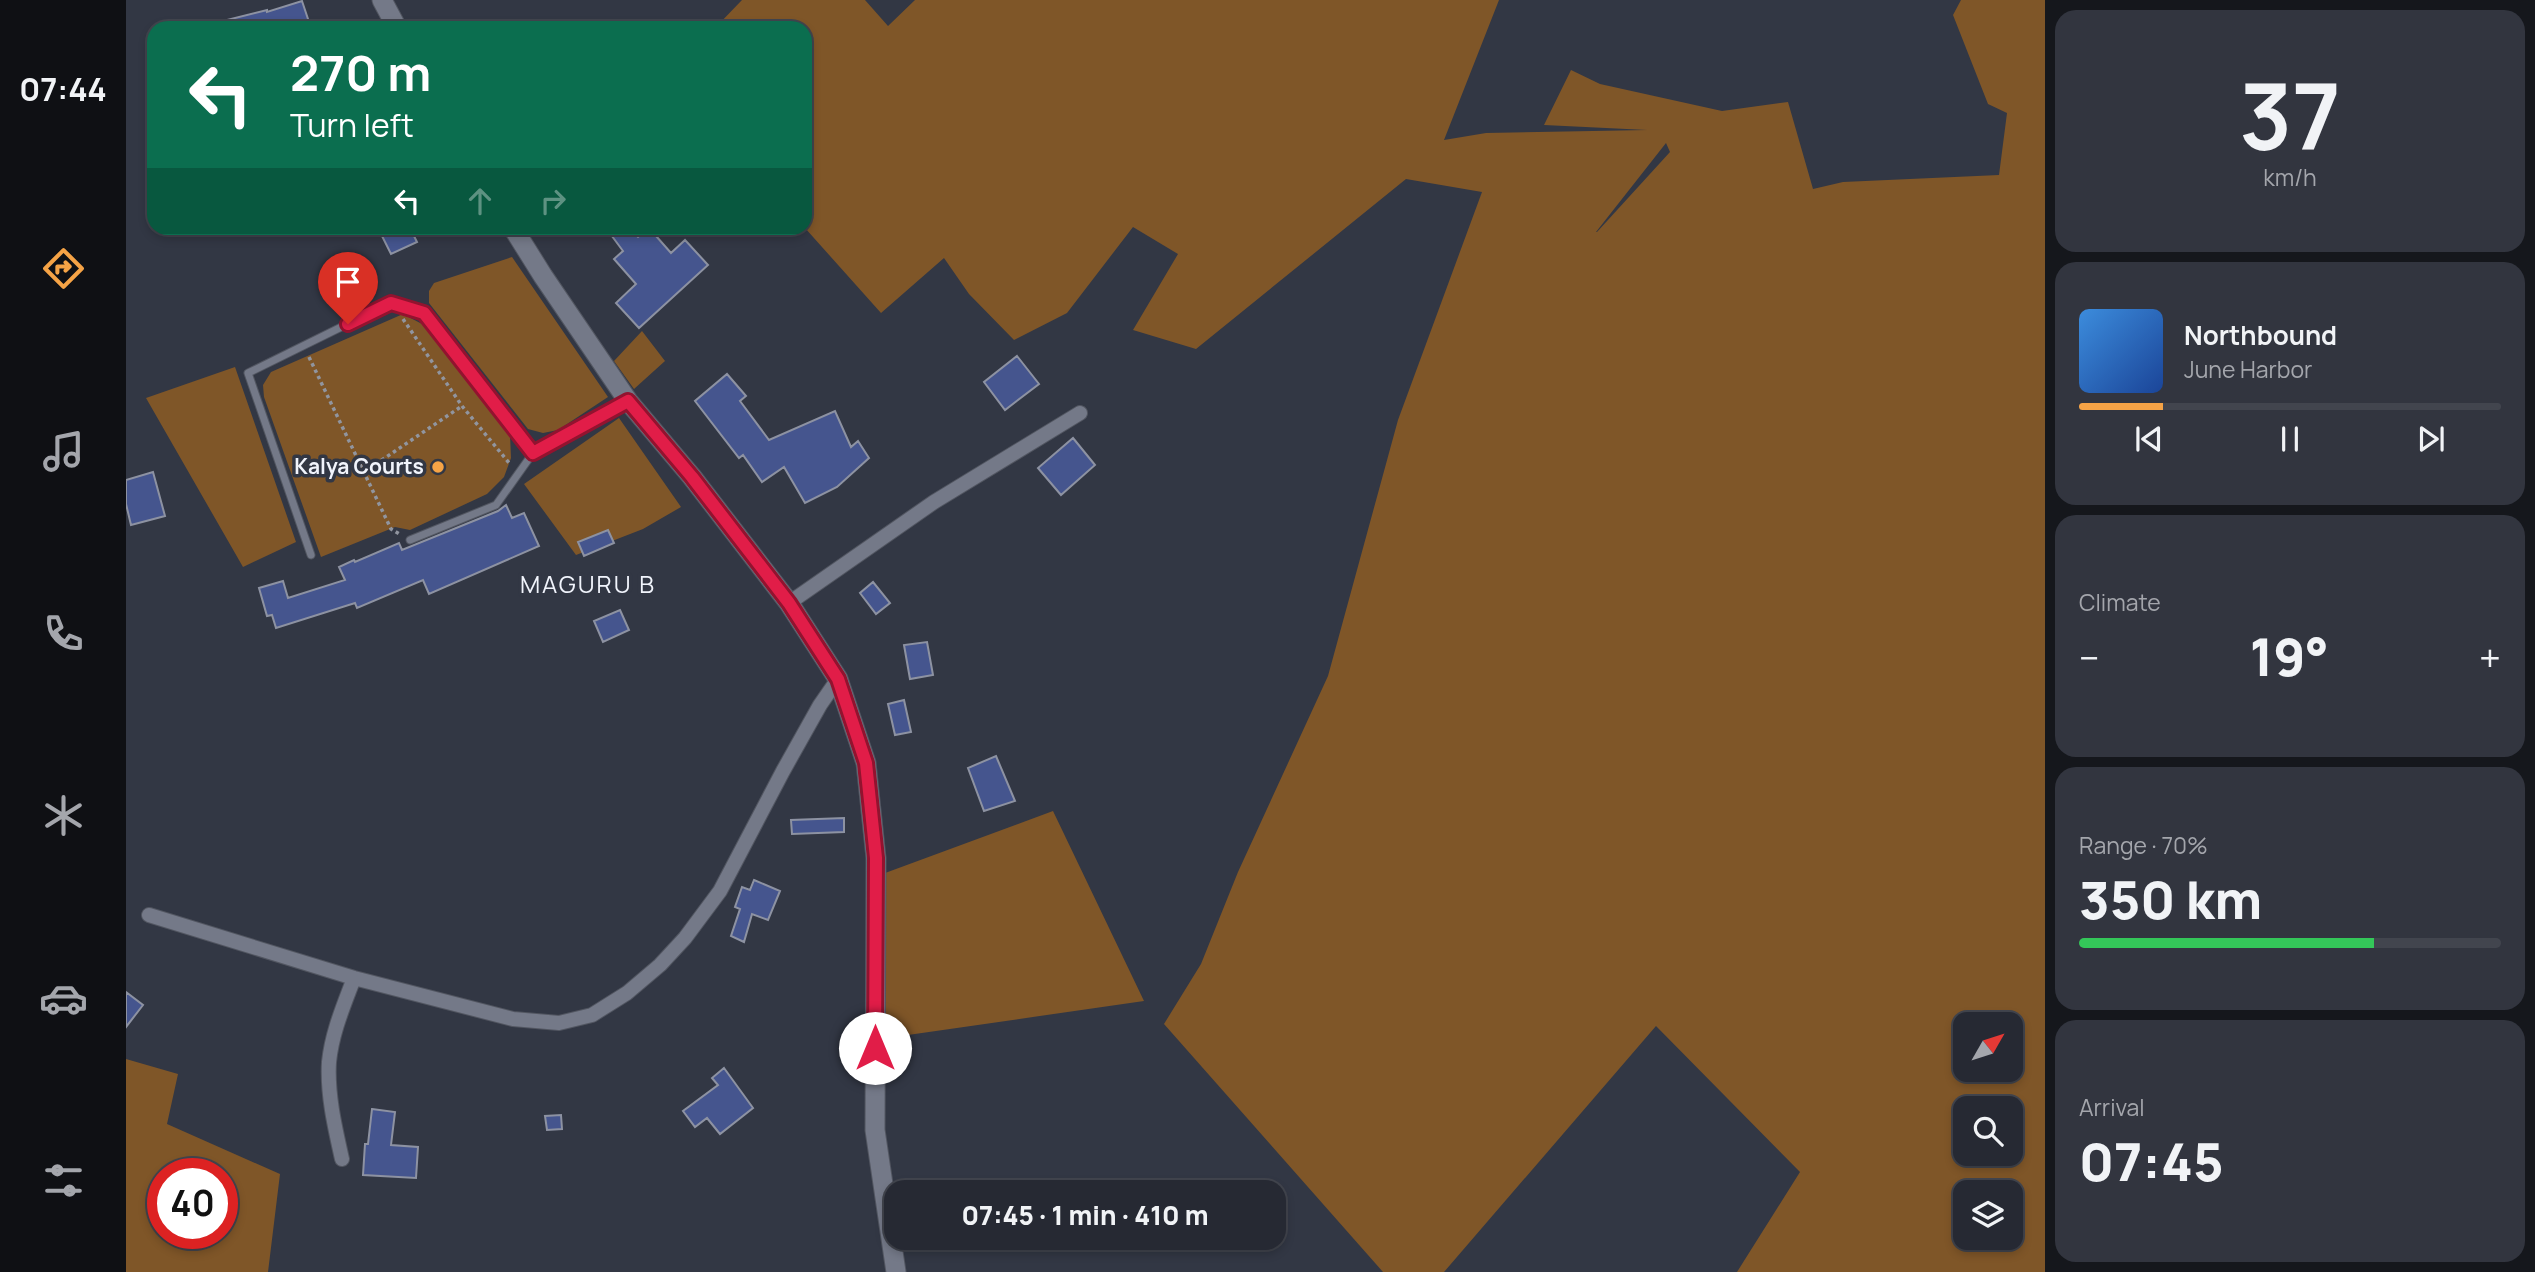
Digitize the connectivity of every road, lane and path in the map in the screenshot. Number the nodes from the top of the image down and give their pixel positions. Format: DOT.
graph roads {
  1 [pos="382,0"];
  2 [pos="393,21"];
  3 [pos="517,235"];
  4 [pos="391,303"];
  5 [pos="303,346"];
  6 [pos="628,401"];
  7 [pos="462,405"];
  8 [pos="1080,413"];
  9 [pos="533,453"];
  10 [pos="364,472"];
  11 [pos="518,474"];
  12 [pos="410,540"];
  13 [pos="311,555"];
  14 [pos="789,603"];
  15 [pos="838,679"];
  16 [pos="149,915"];
  17 [pos="354,978"];
  18 [pos="342,1159"];
  19 [pos="896,1272"];
  1 -- 2 [label="street"];
  3 -- 6 [label="street"];
  4 -- 5 [label="lane"];
  4 -- 7 [label="path"];
  4 -- 9 [label="lane"];
  5 -- 10 [label="path"];
  5 -- 13 [label="lane"];
  6 -- 9 [label="lane"];
  6 -- 14 [label="street"];
  7 -- 10 [label="path"];
  7 -- 11 [label="path"];
  8 -- 14 [label="street"];
  9 -- 11 [label="lane"];
  10 -- 12 [label="path"];
  11 -- 12 [label="lane"];
  14 -- 15 [label="street"];
  15 -- 17 [label="street"];
  15 -- 19 [label="street"];
  16 -- 17 [label="street"];
  17 -- 18 [label="street"];
}
